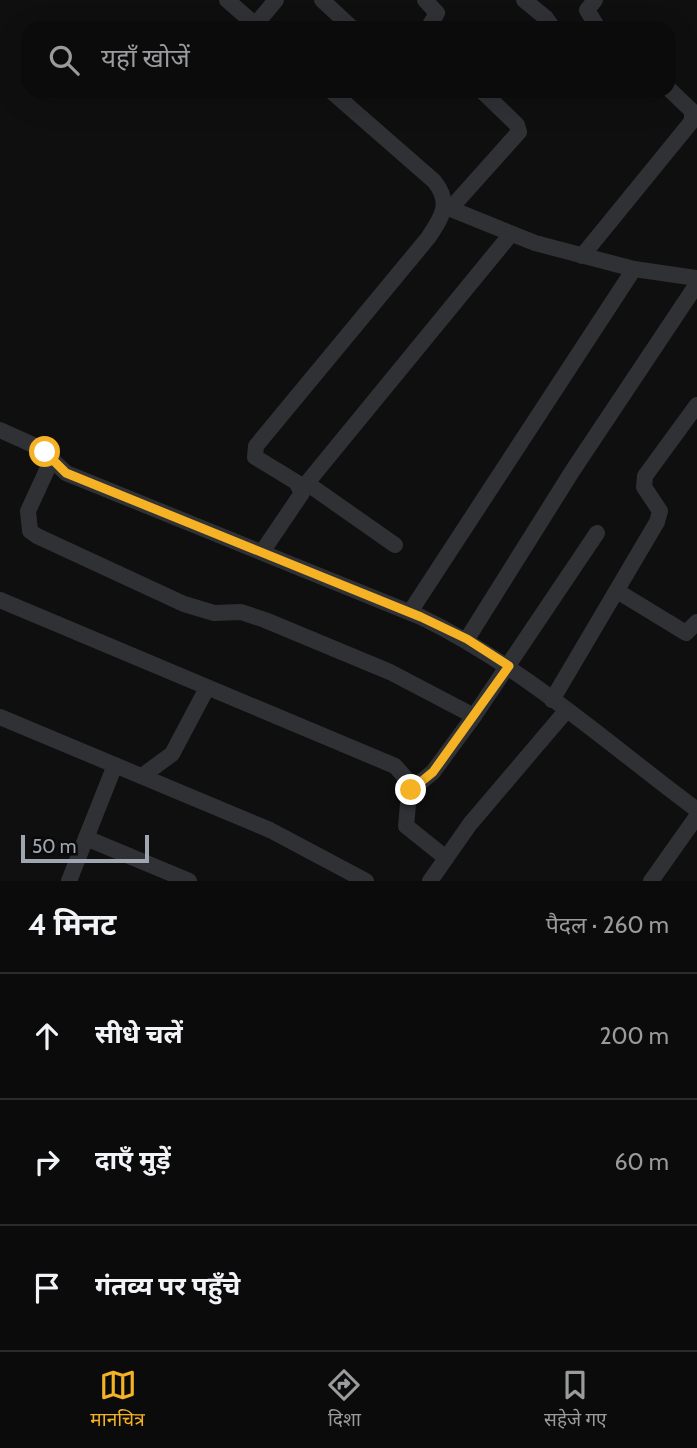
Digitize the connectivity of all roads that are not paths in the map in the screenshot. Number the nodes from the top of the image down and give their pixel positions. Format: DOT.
graph roads {
  1 [pos="227,0"];
  2 [pos="276,0"];
  3 [pos="322,0"];
  4 [pos="425,0"];
  5 [pos="524,0"];
  6 [pos="595,0"];
  7 [pos="251,21"];
  8 [pos="261,21"];
  9 [pos="344,21"];
  10 [pos="432,21"];
  11 [pos="548,21"];
  12 [pos="594,21"];
  13 [pos="676,95"];
  14 [pos="339,98"];
  15 [pos="489,98"];
  16 [pos="695,112"];
  17 [pos="448,207"];
  18 [pos="511,234"];
  19 [pos="582,256"];
  20 [pos="634,269"];
  21 [pos="697,281"];
  22 [pos="697,405"];
  23 [pos="0,430"];
  24 [pos="52,459"];
  25 [pos="305,487"];
  26 [pos="597,533"];
  27 [pos="395,545"];
  28 [pos="262,552"];
  29 [pos="617,591"];
  30 [pos="0,600"];
  31 [pos="410,612"];
  32 [pos="697,622"];
  33 [pos="467,639"];
  34 [pos="509,666"];
  35 [pos="207,688"];
  36 [pos="552,700"];
  37 [pos="566,711"];
  38 [pos="474,716"];
  39 [pos="0,717"];
  40 [pos="115,765"];
  41 [pos="142,776"];
  42 [pos="411,790"];
  43 [pos="697,810"];
  44 [pos="697,816"];
  45 [pos="86,838"];
  46 [pos="446,858"];
  47 [pos="69,881"];
  48 [pos="189,881"];
  49 [pos="366,881"];
  50 [pos="430,881"];
  51 [pos="651,881"];
  1 -- 7 [label="street"];
  2 -- 8 [label="street"];
  3 -- 9 [label="street"];
  4 -- 10 [label="street"];
  5 -- 11 [label="street"];
  6 -- 12 [label="street"];
  13 -- 16 [label="street"];
  14 -- 17 [label="street"];
  15 -- 17 [label="street"];
  16 -- 19 [label="street"];
  17 -- 18 [label="street"];
  17 -- 25 [label="street"];
  18 -- 19 [label="street"];
  18 -- 25 [label="street"];
  19 -- 20 [label="street"];
  20 -- 21 [label="street"];
  20 -- 31 [label="street"];
  21 -- 33 [label="street"];
  22 -- 29 [label="street"];
  23 -- 24 [label="street"];
  24 -- 28 [label="street"];
  24 -- 38 [label="street"];
  25 -- 27 [label="street"];
  25 -- 28 [label="street"];
  26 -- 34 [label="street"];
  28 -- 31 [label="street"];
  29 -- 32 [label="street"];
  29 -- 36 [label="street"];
  30 -- 35 [label="street"];
  31 -- 33 [label="street"];
  33 -- 34 [label="street"];
  34 -- 36 [label="street"];
  34 -- 38 [label="street"];
  35 -- 41 [label="street"];
  35 -- 42 [label="street"];
  36 -- 37 [label="street"];
  37 -- 43 [label="street"];
  37 -- 46 [label="street"];
  38 -- 42 [label="street"];
  39 -- 40 [label="street"];
  40 -- 41 [label="street"];
  40 -- 45 [label="street"];
  41 -- 49 [label="street"];
  42 -- 46 [label="street"];
  44 -- 51 [label="street"];
  45 -- 47 [label="street"];
  45 -- 48 [label="street"];
  46 -- 50 [label="street"];
}
